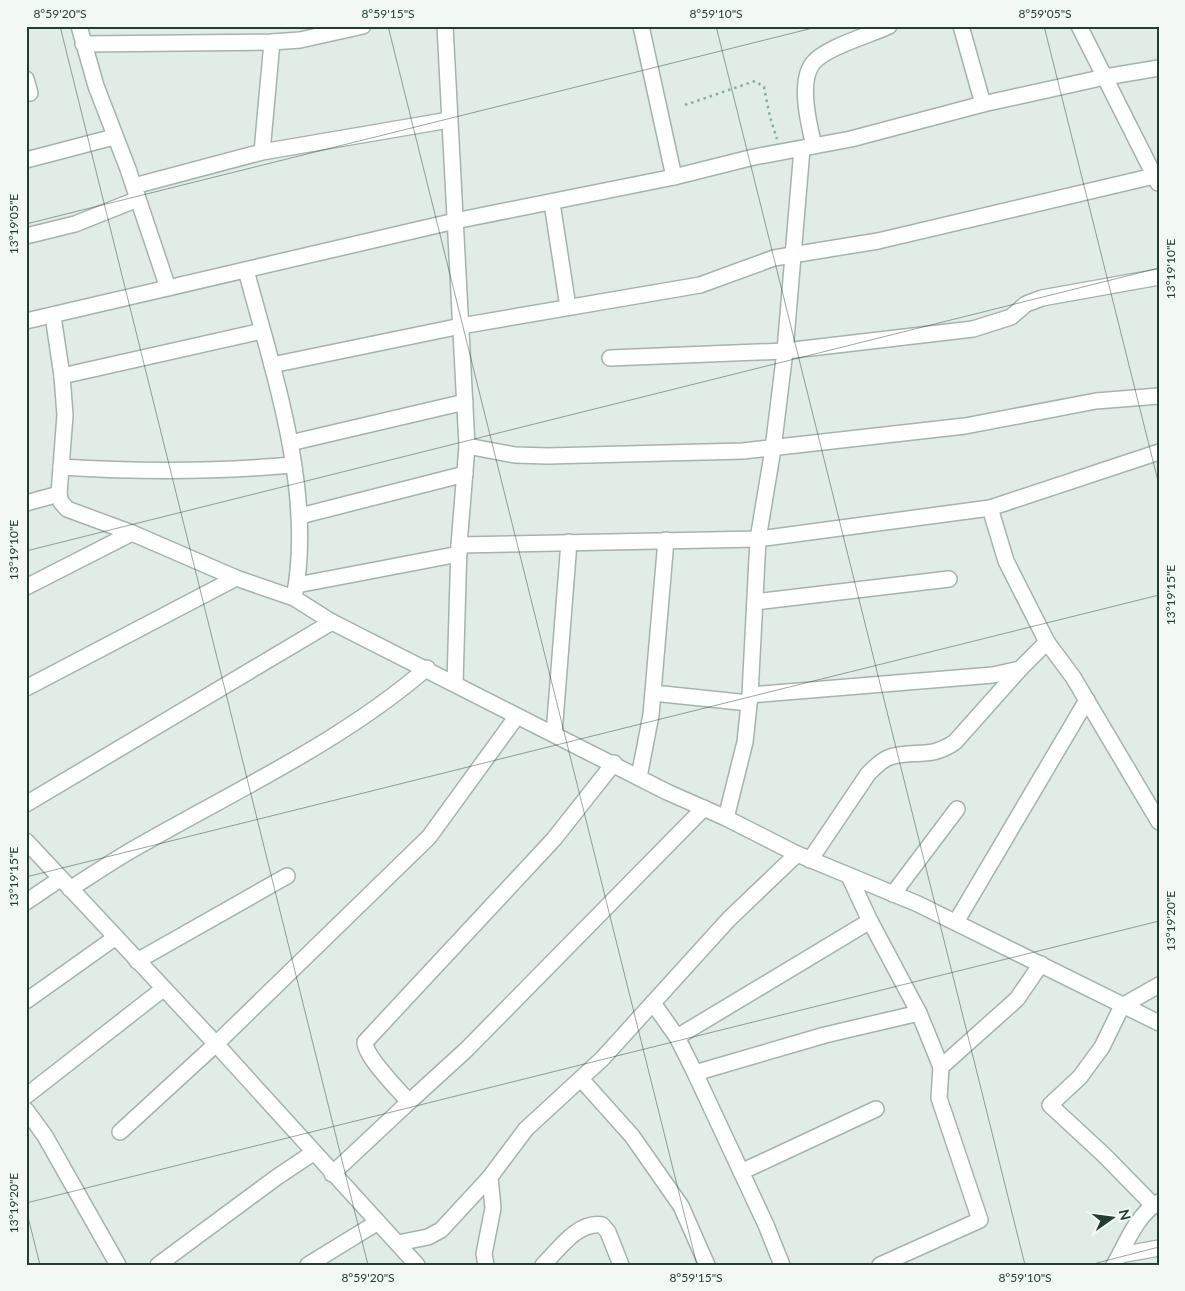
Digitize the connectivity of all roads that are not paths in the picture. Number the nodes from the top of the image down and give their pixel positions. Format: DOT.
graph roads {
  1 [pos="79,26"];
  2 [pos="363,26"];
  3 [pos="445,26"];
  4 [pos="642,26"];
  5 [pos="889,26"];
  6 [pos="961,26"];
  7 [pos="1078,26"];
  8 [pos="272,42"];
  9 [pos="83,44"];
  10 [pos="1159,68"];
  11 [pos="1105,77"];
  12 [pos="983,104"];
  13 [pos="449,120"];
  14 [pos="114,137"];
  15 [pos="808,148"];
  16 [pos="262,152"];
  17 [pos="26,160"];
  18 [pos="674,177"];
  19 [pos="1156,180"];
  20 [pos="136,193"];
  21 [pos="552,203"];
  22 [pos="455,222"];
  23 [pos="26,236"];
  24 [pos="794,254"];
  25 [pos="246,270"];
  26 [pos="1159,277"];
  27 [pos="168,288"];
  28 [pos="568,307"];
  29 [pos="53,316"];
  30 [pos="26,322"];
  31 [pos="461,326"];
  32 [pos="262,331"];
  33 [pos="785,351"];
  34 [pos="610,358"];
  35 [pos="272,365"];
  36 [pos="62,376"];
  37 [pos="1159,396"];
  38 [pos="464,402"];
  39 [pos="290,443"];
  40 [pos="467,446"];
  41 [pos="772,449"];
  42 [pos="1159,452"];
  43 [pos="292,465"];
  44 [pos="61,468"];
  45 [pos="465,474"];
  46 [pos="59,494"];
  47 [pos="26,503"];
  48 [pos="990,508"];
  49 [pos="300,516"];
  50 [pos="132,533"];
  51 [pos="758,539"];
  52 [pos="666,540"];
  53 [pos="569,542"];
  54 [pos="459,549"];
  55 [pos="236,578"];
  56 [pos="948,580"];
  57 [pos="26,587"];
  58 [pos="296,591"];
  59 [pos="755,602"];
  60 [pos="332,622"];
  61 [pos="1047,642"];
  62 [pos="427,668"];
  63 [pos="1020,669"];
  64 [pos="455,683"];
  65 [pos="26,688"];
  66 [pos="653,693"];
  67 [pos="749,699"];
  68 [pos="1087,700"];
  69 [pos="517,716"];
  70 [pos="554,734"];
  71 [pos="614,763"];
  72 [pos="638,777"];
  73 [pos="26,804"];
  74 [pos="704,808"];
  75 [pos="957,809"];
  76 [pos="726,818"];
  77 [pos="1159,822"];
  78 [pos="26,841"];
  79 [pos="804,857"];
  80 [pos="287,876"];
  81 [pos="849,876"];
  82 [pos="65,884"];
  83 [pos="893,894"];
  84 [pos="26,902"];
  85 [pos="870,921"];
  86 [pos="956,922"];
  87 [pos="116,937"];
  88 [pos="137,961"];
  89 [pos="1041,964"];
  90 [pos="1159,984"];
  91 [pos="163,989"];
  92 [pos="26,1001"];
  93 [pos="653,1003"];
  94 [pos="1122,1006"];
  95 [pos="919,1013"];
  96 [pos="1159,1023"];
  97 [pos="677,1036"];
  98 [pos="216,1044"];
  99 [pos="941,1067"];
  100 [pos="695,1073"];
  101 [pos="581,1079"];
  102 [pos="26,1096"];
  103 [pos="409,1102"];
  104 [pos="876,1109"];
  105 [pos="26,1110"];
  106 [pos="120,1132"];
  107 [pos="313,1153"];
  108 [pos="742,1172"];
  109 [pos="332,1174"];
  110 [pos="490,1177"];
  111 [pos="1156,1204"];
  112 [pos="378,1222"];
  113 [pos="398,1243"];
  114 [pos="1159,1248"];
  115 [pos="1121,1262"];
  116 [pos="118,1265"];
  117 [pos="158,1265"];
  118 [pos="308,1265"];
  119 [pos="417,1265"];
  120 [pos="486,1265"];
  121 [pos="543,1265"];
  122 [pos="621,1265"];
  123 [pos="707,1265"];
  124 [pos="782,1265"];
  125 [pos="880,1265"];
  1 -- 9 [label="street"];
  2 -- 8 [label="street"];
  3 -- 13 [label="street"];
  4 -- 18 [label="street"];
  5 -- 15 [label="street"];
  6 -- 12 [label="street"];
  7 -- 11 [label="street"];
  8 -- 9 [label="street"];
  8 -- 16 [label="street"];
  9 -- 14 [label="street"];
  10 -- 11 [label="street"];
  11 -- 12 [label="street"];
  11 -- 19 [label="street"];
  12 -- 15 [label="street"];
  13 -- 16 [label="street"];
  13 -- 22 [label="street"];
  14 -- 17 [label="street"];
  14 -- 20 [label="street"];
  15 -- 18 [label="street"];
  15 -- 24 [label="street"];
  16 -- 20 [label="street"];
  18 -- 21 [label="street"];
  19 -- 24 [label="street"];
  20 -- 23 [label="street"];
  20 -- 27 [label="street"];
  21 -- 22 [label="street"];
  21 -- 28 [label="street"];
  22 -- 25 [label="street"];
  22 -- 31 [label="street"];
  24 -- 28 [label="street"];
  24 -- 33 [label="street"];
  25 -- 27 [label="street"];
  25 -- 32 [label="street"];
  26 -- 33 [label="street"];
  27 -- 29 [label="street"];
  28 -- 31 [label="street"];
  29 -- 30 [label="street"];
  29 -- 36 [label="street"];
  31 -- 35 [label="street"];
  31 -- 38 [label="street"];
  32 -- 35 [label="street"];
  32 -- 36 [label="street"];
  33 -- 34 [label="street"];
  33 -- 41 [label="street"];
  35 -- 39 [label="street"];
  36 -- 44 [label="street"];
  37 -- 41 [label="street"];
  38 -- 39 [label="street"];
  38 -- 40 [label="street"];
  39 -- 43 [label="street"];
  40 -- 41 [label="street"];
  40 -- 45 [label="street"];
  41 -- 51 [label="street"];
  42 -- 48 [label="street"];
  43 -- 44 [label="street"];
  43 -- 49 [label="street"];
  44 -- 46 [label="street"];
  45 -- 49 [label="street"];
  45 -- 54 [label="street"];
  46 -- 47 [label="street"];
  46 -- 50 [label="street"];
  48 -- 51 [label="street"];
  48 -- 61 [label="street"];
  49 -- 58 [label="street"];
  50 -- 55 [label="street"];
  50 -- 57 [label="street"];
  51 -- 52 [label="street"];
  51 -- 59 [label="street"];
  52 -- 53 [label="street"];
  52 -- 66 [label="street"];
  53 -- 54 [label="street"];
  53 -- 70 [label="street"];
  54 -- 58 [label="street"];
  54 -- 64 [label="street"];
  55 -- 58 [label="street"];
  55 -- 65 [label="street"];
  56 -- 59 [label="street"];
  58 -- 60 [label="street"];
  59 -- 67 [label="street"];
  60 -- 62 [label="street"];
  60 -- 73 [label="street"];
  61 -- 63 [label="street"];
  61 -- 68 [label="street"];
  62 -- 64 [label="street"];
  62 -- 82 [label="street"];
  63 -- 67 [label="street"];
  63 -- 79 [label="street"];
  64 -- 69 [label="street"];
  66 -- 67 [label="street"];
  66 -- 72 [label="street"];
  67 -- 76 [label="street"];
  68 -- 77 [label="street"];
  68 -- 86 [label="street"];
  69 -- 70 [label="street"];
  69 -- 98 [label="street"];
  70 -- 71 [label="street"];
  71 -- 72 [label="street"];
  71 -- 103 [label="street"];
  72 -- 74 [label="street"];
  74 -- 76 [label="street"];
  74 -- 103 [label="street"];
  75 -- 83 [label="street"];
  76 -- 79 [label="street"];
  78 -- 82 [label="street"];
  79 -- 81 [label="street"];
  79 -- 93 [label="street"];
  80 -- 88 [label="street"];
  81 -- 83 [label="street"];
  81 -- 85 [label="street"];
  82 -- 84 [label="street"];
  82 -- 87 [label="street"];
  83 -- 86 [label="street"];
  85 -- 95 [label="street"];
  85 -- 97 [label="street"];
  86 -- 89 [label="street"];
  87 -- 88 [label="street"];
  87 -- 92 [label="street"];
  88 -- 91 [label="street"];
  89 -- 94 [label="street"];
  89 -- 99 [label="street"];
  90 -- 94 [label="street"];
  91 -- 98 [label="street"];
  91 -- 102 [label="street"];
  93 -- 97 [label="street"];
  93 -- 101 [label="street"];
  94 -- 96 [label="street"];
  94 -- 111 [label="street"];
  95 -- 99 [label="street"];
  95 -- 100 [label="street"];
  97 -- 100 [label="street"];
  98 -- 106 [label="street"];
  98 -- 107 [label="street"];
  99 -- 125 [label="street"];
  100 -- 108 [label="street"];
  101 -- 110 [label="street"];
  101 -- 123 [label="street"];
  103 -- 109 [label="street"];
  104 -- 108 [label="street"];
  105 -- 116 [label="street"];
  107 -- 109 [label="street"];
  107 -- 117 [label="street"];
  108 -- 124 [label="street"];
  109 -- 112 [label="street"];
  110 -- 113 [label="street"];
  110 -- 120 [label="street"];
  111 -- 115 [label="street"];
  112 -- 113 [label="street"];
  112 -- 118 [label="street"];
  113 -- 119 [label="street"];
  114 -- 115 [label="street"];
  121 -- 122 [label="street"];
}
